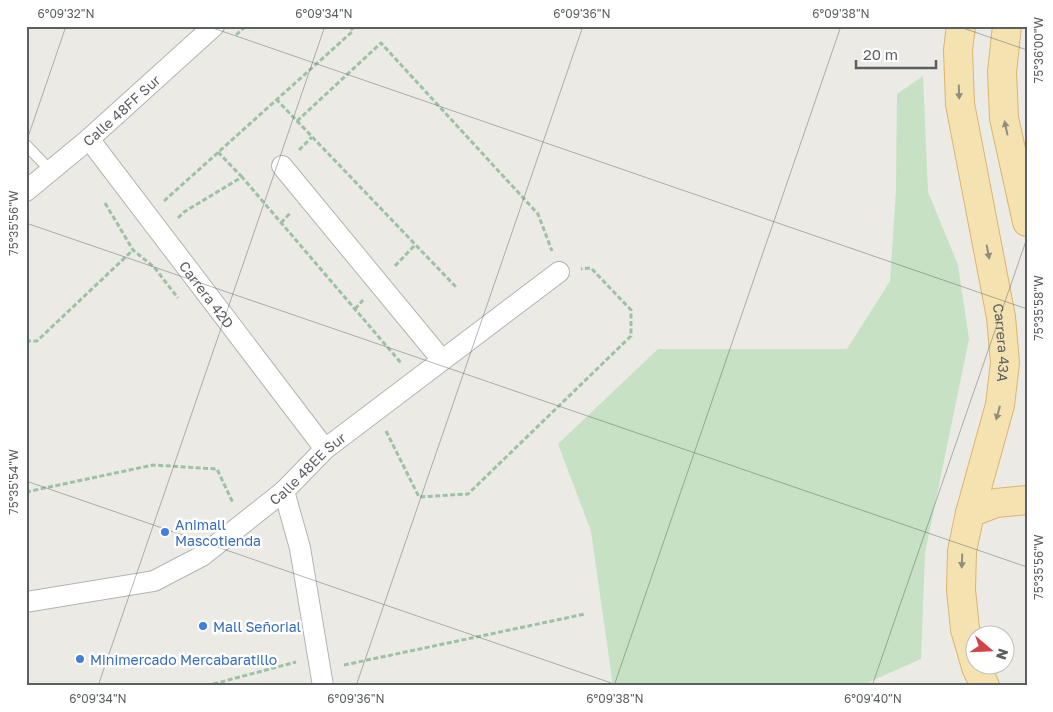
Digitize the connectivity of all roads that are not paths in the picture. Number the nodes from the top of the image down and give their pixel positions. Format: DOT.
graph roads {
  1 [pos="214,26"];
  2 [pos="961,26"];
  3 [pos="1007,26"];
  4 [pos="88,139"];
  5 [pos="26,145"];
  6 [pos="282,166"];
  7 [pos="50,171"];
  8 [pos="26,191"];
  9 [pos="1027,222"];
  10 [pos="559,272"];
  11 [pos="442,360"];
  12 [pos="325,449"];
  13 [pos="284,492"];
  14 [pos="1027,500"];
  15 [pos="970,513"];
  16 [pos="26,602"];
  17 [pos="321,671"];
  18 [pos="984,686"];
  1 -- 4 [label="street, Calle 48FF Sur"];
  2 -- 15 [label="main road, Carrera 43A, one-way"];
  9 -- 3 [label="main road, one-way"];
  4 -- 7 [label="street, Calle 48FF Sur"];
  4 -- 12 [label="street, Carrera 42D"];
  5 -- 7 [label="lane"];
  6 -- 11 [label="street"];
  7 -- 8 [label="street, Calle 48FF Sur"];
  10 -- 11 [label="street, Calle 48EE Sur"];
  11 -- 12 [label="street, Calle 48EE Sur"];
  12 -- 13 [label="street, Calle 48EE Sur"];
  13 -- 16 [label="street, Calle 48EE Sur"];
  13 -- 17 [label="street"];
  14 -- 15 [label="main road"];
  15 -- 18 [label="main road, Carrera 43A, one-way"];
}
